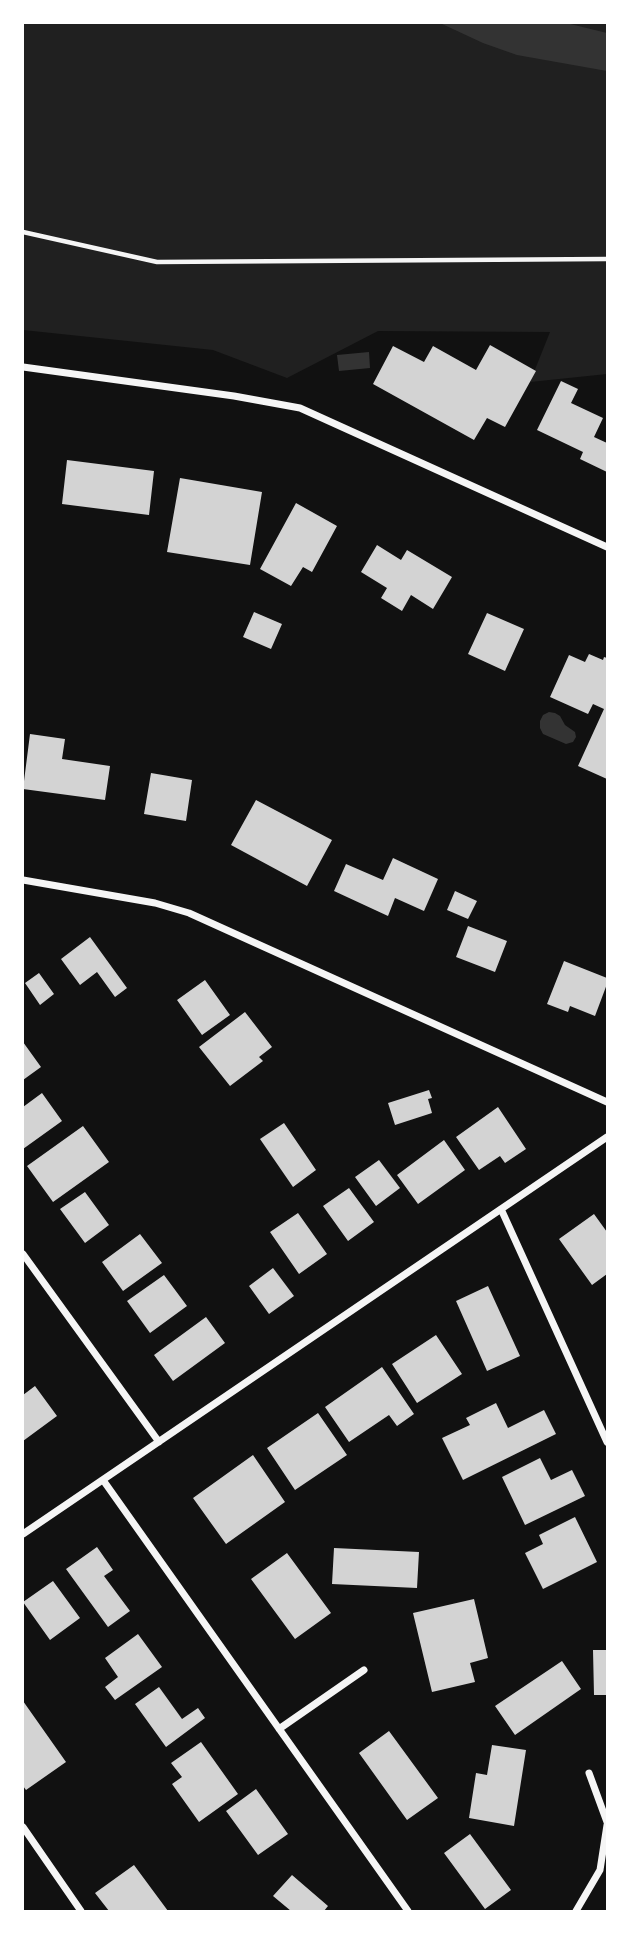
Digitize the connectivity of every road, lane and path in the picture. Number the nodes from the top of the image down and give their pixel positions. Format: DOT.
graph roads {
  1 [pos="23,232"];
  2 [pos="607,258"];
  3 [pos="23,367"];
  4 [pos="607,547"];
  5 [pos="23,880"];
  6 [pos="607,1102"];
  7 [pos="607,1137"];
  8 [pos="501,1209"];
  9 [pos="23,1255"];
  10 [pos="159,1442"];
  11 [pos="607,1442"];
  12 [pos="103,1480"];
  13 [pos="23,1534"];
  14 [pos="364,1670"];
  15 [pos="279,1729"];
  16 [pos="589,1773"];
  17 [pos="607,1823"];
  18 [pos="23,1827"];
  19 [pos="81,1911"];
  20 [pos="408,1911"];
  21 [pos="576,1911"];
  1 -- 2 [label="path"];
  3 -- 4 [label="street"];
  5 -- 6 [label="street"];
  7 -- 8 [label="street"];
  8 -- 10 [label="street"];
  8 -- 11 [label="street"];
  9 -- 10 [label="street"];
  10 -- 12 [label="street"];
  12 -- 13 [label="street"];
  12 -- 15 [label="street"];
  14 -- 15 [label="street"];
  15 -- 20 [label="street"];
  16 -- 17 [label="street"];
  17 -- 21 [label="street"];
  18 -- 19 [label="street"];
}
